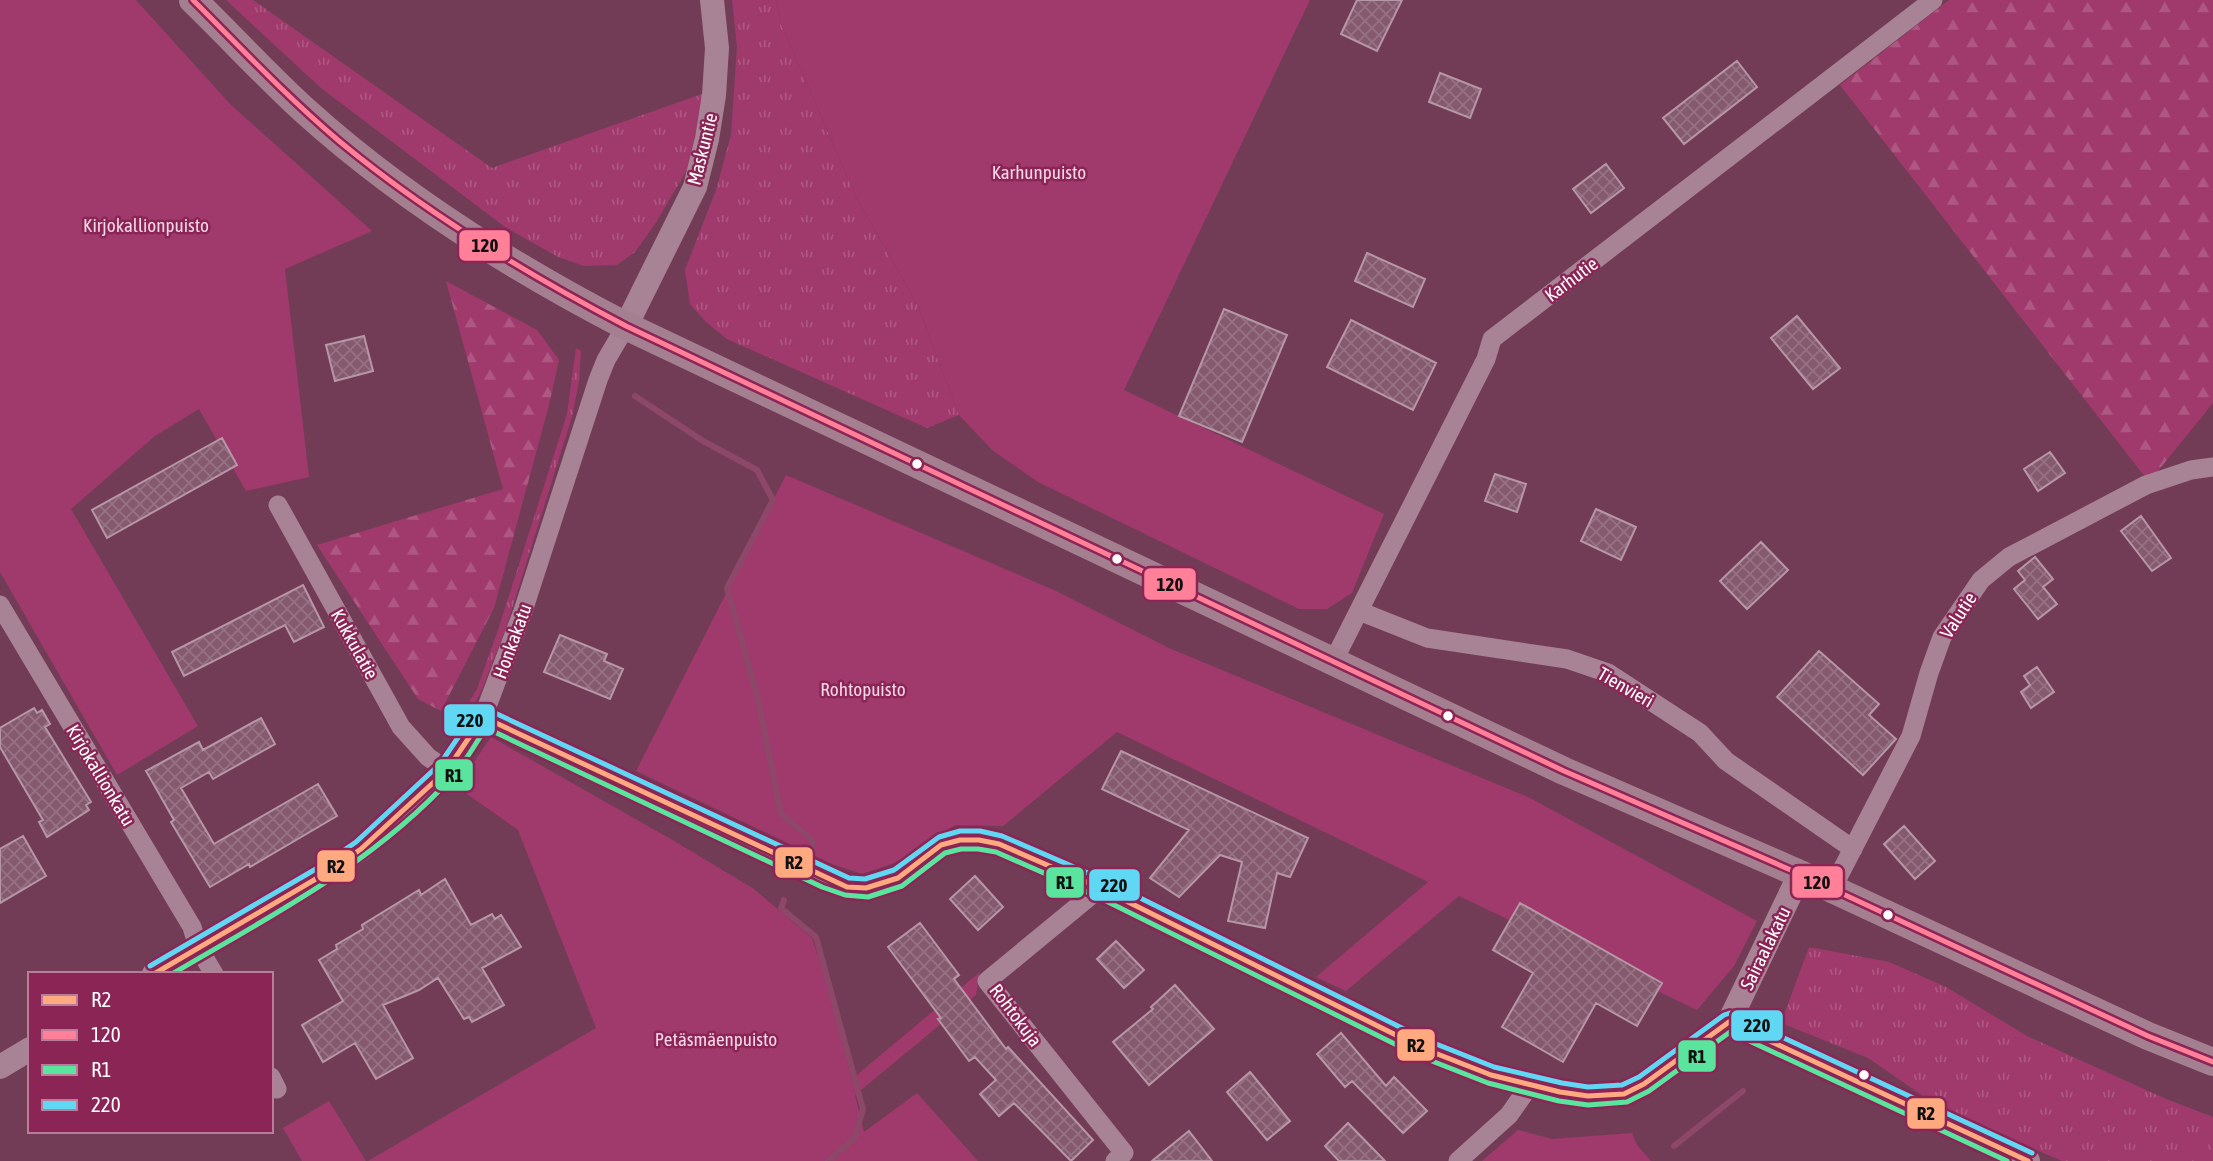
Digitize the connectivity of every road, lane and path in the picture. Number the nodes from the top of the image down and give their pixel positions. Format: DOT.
graph roads {
  1 [pos="193,0"];
  2 [pos="712,0"];
  3 [pos="1933,0"];
  4 [pos="626,326"];
  5 [pos="2213,467"];
  6 [pos="278,505"];
  7 [pos="0,605"];
  8 [pos="1359,611"];
  9 [pos="1334,660"];
  10 [pos="483,717"];
  11 [pos="447,770"];
  12 [pos="1853,849"];
  13 [pos="1800,874"];
  14 [pos="1100,888"];
  15 [pos="1832,889"];
  16 [pos="198,947"];
  17 [pos="157,972"];
  18 [pos="213,972"];
  19 [pos="1729,1022"];
  20 [pos="28,1050"];
  21 [pos="2213,1062"];
  22 [pos="0,1067"];
  23 [pos="1530,1085"];
  24 [pos="1115,1161"];
  25 [pos="1458,1161"];
  26 [pos="2028,1161"];
  1 -- 4 [label="main road"];
  2 -- 4 [label="street, Maskuntie"];
  3 -- 8 [label="street, Karhutie"];
  4 -- 9 [label="main road"];
  4 -- 10 [label="street, Honkakatu"];
  5 -- 12 [label="street, Valutie"];
  6 -- 11 [label="street, Kukkulatie"];
  7 -- 16 [label="street, Kirjokallionkatu"];
  8 -- 9 [label="street, Karhutie"];
  8 -- 12 [label="street, Tienvieri"];
  9 -- 13 [label="main road"];
  10 -- 11 [label="street, Honkakatu"];
  10 -- 14 [label="street, Sairaalakatu"];
  11 -- 16 [label="street, Honkakatu"];
  12 -- 15 [label="street, Valutie"];
  13 -- 15 [label="main road"];
  13 -- 19 [label="street, Sairaalakatu"];
  14 -- 23 [label="street, Sairaalakatu"];
  14 -- 24 [label="street, Rohtokuja"];
  15 -- 21 [label="main road"];
  16 -- 17 [label="street, Honkakatu"];
  16 -- 18 [label="street, Kirjokallionkatu"];
  19 -- 23 [label="street, Sairaalakatu"];
  19 -- 26 [label="street"];
  20 -- 22 [label="street"];
  23 -- 25 [label="street"];
}
